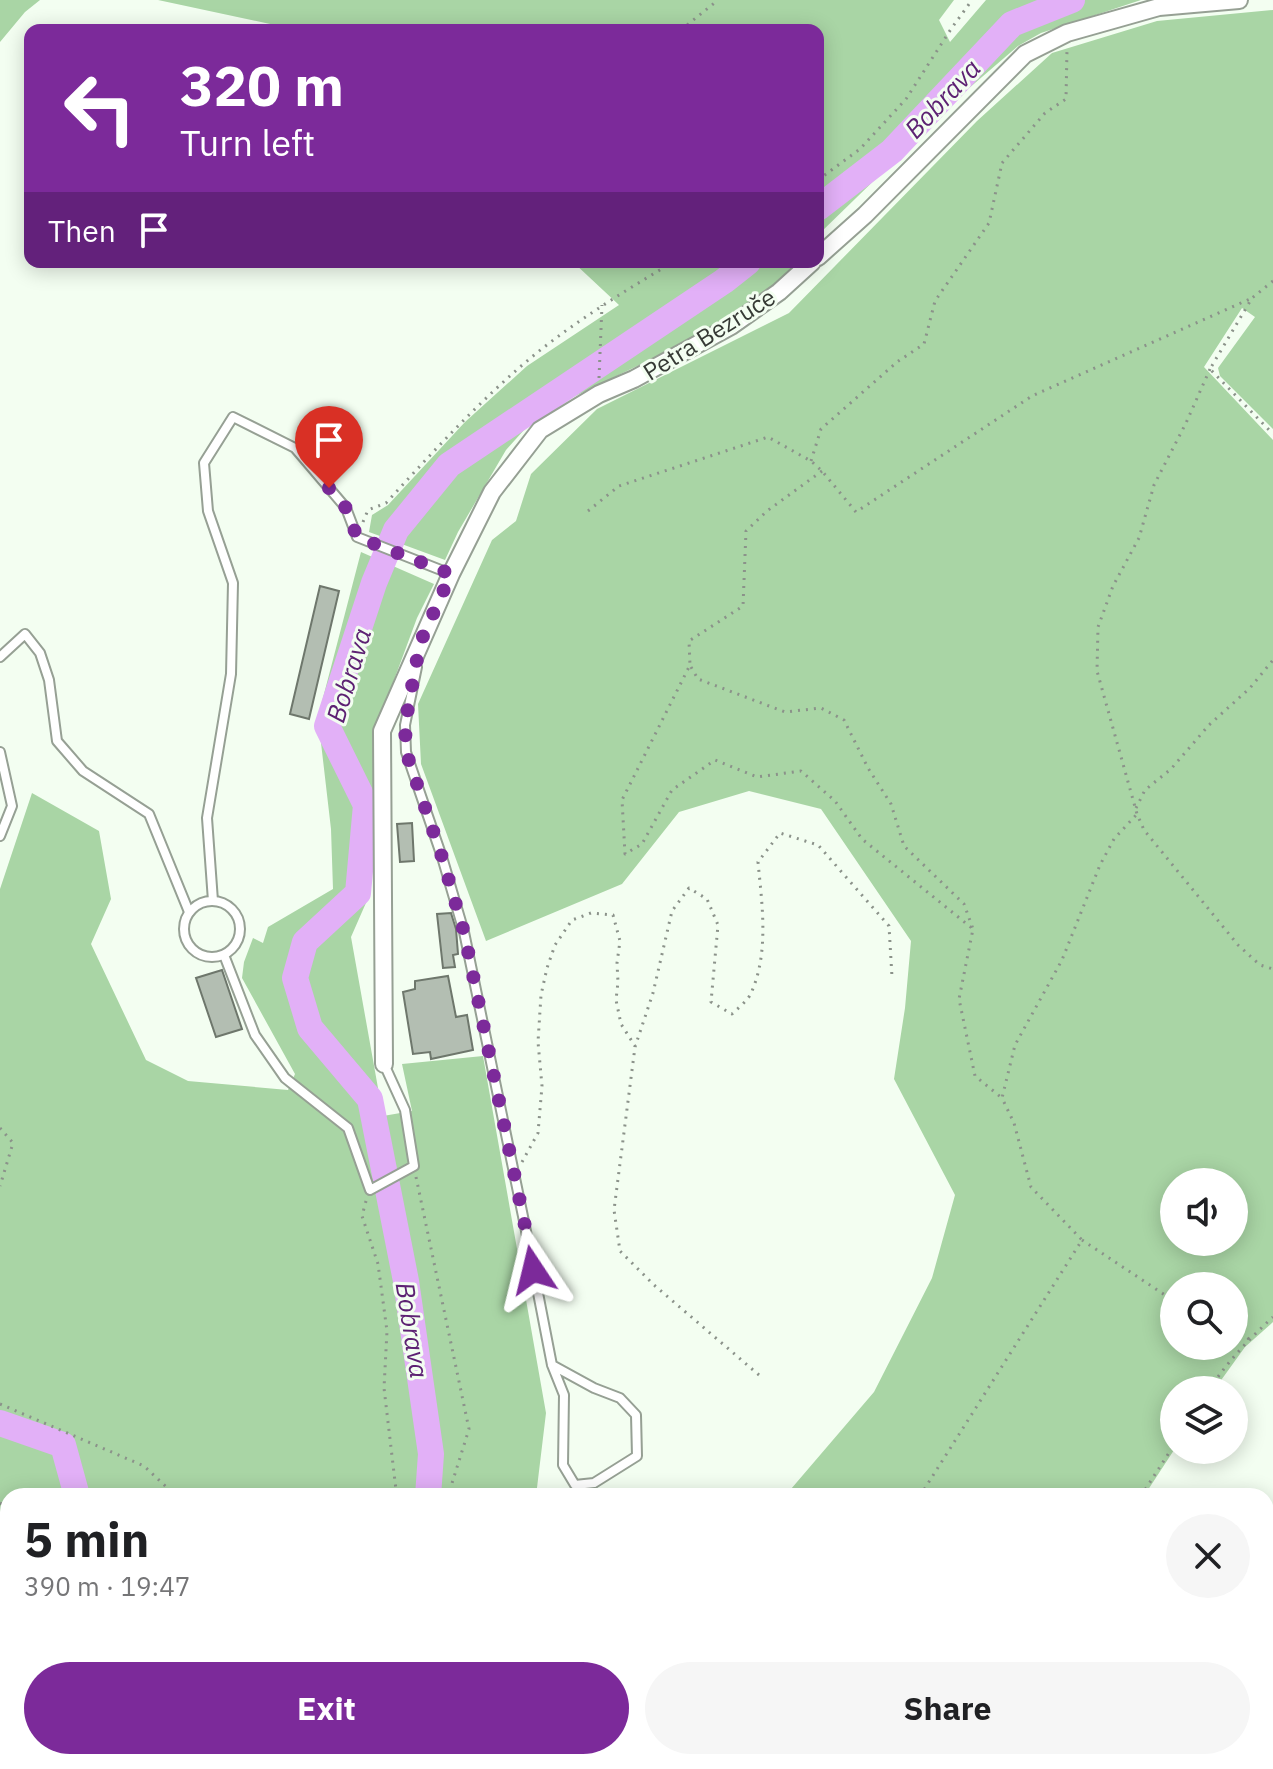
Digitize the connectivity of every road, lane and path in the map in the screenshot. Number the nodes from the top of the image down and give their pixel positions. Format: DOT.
graph roads {
  1 [pos="718,0"];
  2 [pos="972,0"];
  3 [pos="1239,0"];
  4 [pos="688,24"];
  5 [pos="1067,33"];
  6 [pos="824,176"];
  7 [pos="824,252"];
  8 [pos="663,268"];
  9 [pos="805,268"];
  10 [pos="1273,281"];
  11 [pos="1252,298"];
  12 [pos="602,305"];
  13 [pos="1210,369"];
  14 [pos="599,394"];
  15 [pos="1273,434"];
  16 [pos="811,461"];
  17 [pos="822,471"];
  18 [pos="588,511"];
  19 [pos="357,537"];
  20 [pos="451,574"];
  21 [pos="420,643"];
  22 [pos="0,657"];
  23 [pos="1273,660"];
  24 [pos="690,665"];
  25 [pos="0,752"];
  26 [pos="1136,808"];
  27 [pos="1137,814"];
  28 [pos="0,836"];
  29 [pos="213,901"];
  30 [pos="189,912"];
  31 [pos="973,929"];
  32 [pos="224,955"];
  33 [pos="1273,969"];
  34 [pos="892,977"];
  35 [pos="635,1047"];
  36 [pos="384,1064"];
  37 [pos="1002,1098"];
  38 [pos="0,1128"];
  39 [pos="410,1168"];
  40 [pos="515,1176"];
  41 [pos="0,1186"];
  42 [pos="372,1188"];
  43 [pos="1082,1240"];
  44 [pos="1160,1292"];
  45 [pos="1273,1317"];
  46 [pos="1249,1339"];
  47 [pos="552,1365"];
  48 [pos="759,1375"];
  49 [pos="1218,1376"];
  50 [pos="0,1404"];
  51 [pos="1162,1464"];
  52 [pos="167,1488"];
  53 [pos="396,1488"];
  54 [pos="451,1488"];
  55 [pos="925,1488"];
  56 [pos="1146,1488"];
  1 -- 4 [label="path"];
  2 -- 6 [label="path"];
  3 -- 5 [label="street"];
  5 -- 7 [label="street"];
  5 -- 16 [label="path"];
  8 -- 12 [label="path"];
  9 -- 14 [label="street, Petra Bezruče"];
  10 -- 11 [label="path"];
  11 -- 13 [label="path"];
  11 -- 17 [label="path"];
  12 -- 14 [label="path"];
  12 -- 19 [label="path"];
  13 -- 15 [label="path"];
  13 -- 26 [label="path"];
  14 -- 20 [label="street, Petra Bezruče"];
  16 -- 17 [label="path"];
  16 -- 18 [label="path"];
  17 -- 24 [label="path"];
  19 -- 20 [label="lane"];
  19 -- 29 [label="lane"];
  20 -- 21 [label="street, Petra Bezruče"];
  21 -- 36 [label="street, Petra Bezruče"];
  21 -- 40 [label="lane"];
  22 -- 30 [label="lane"];
  23 -- 26 [label="path"];
  24 -- 31 [label="path"];
  24 -- 31 [label="path"];
  25 -- 28 [label="lane"];
  26 -- 27 [label="path"];
  27 -- 33 [label="path"];
  27 -- 37 [label="path"];
  29 -- 30 [label="lane"];
  29 -- 32 [label="lane"];
  30 -- 32 [label="lane"];
  31 -- 37 [label="path"];
  32 -- 42 [label="lane"];
  34 -- 35 [label="path"];
  35 -- 40 [label="path"];
  35 -- 48 [label="path"];
  36 -- 39 [label="lane"];
  37 -- 43 [label="path"];
  38 -- 41 [label="path"];
  39 -- 42 [label="lane"];
  39 -- 54 [label="path"];
  40 -- 47 [label="lane"];
  42 -- 53 [label="path"];
  43 -- 44 [label="path"];
  43 -- 55 [label="path"];
  45 -- 46 [label="path"];
  46 -- 49 [label="path"];
  47 -- 47 [label="lane"];
  50 -- 52 [label="path"];
  51 -- 56 [label="path"];
}
